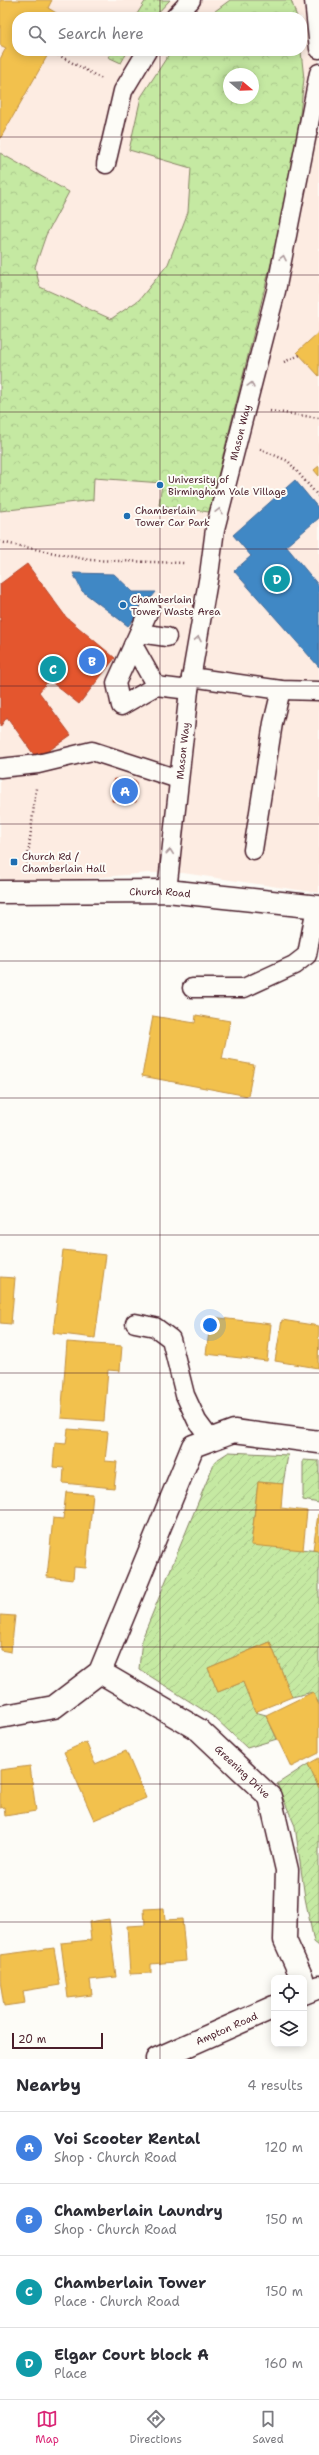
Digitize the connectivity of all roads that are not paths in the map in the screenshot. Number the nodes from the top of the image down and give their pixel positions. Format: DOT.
graph roads {
  1 [pos="191,0"];
  2 [pos="314,0"];
  3 [pos="180,12"];
  4 [pos="319,48"];
  5 [pos="144,56"];
  6 [pos="319,73"];
  7 [pos="106,164"];
  8 [pos="150,608"];
  9 [pos="167,637"];
  10 [pos="136,639"];
  11 [pos="190,684"];
  12 [pos="156,686"];
  13 [pos="281,690"];
  14 [pos="319,691"];
  15 [pos="0,768"];
  16 [pos="178,779"];
  17 [pos="253,850"];
  18 [pos="166,890"];
  19 [pos="0,892"];
  20 [pos="318,907"];
  21 [pos="192,988"];
  22 [pos="135,1324"];
  23 [pos="211,1440"];
  24 [pos="319,1442"];
  25 [pos="100,1672"];
  26 [pos="0,1717"];
  27 [pos="301,1975"];
  28 [pos="271,2008"];
  29 [pos="157,2059"];
  1 -- 3 [label="lane"];
  2 -- 4 [label="lane"];
  5 -- 7 [label="lane"];
  11 -- 6 [label="lane, Mason Way, one-way"];
  8 -- 10 [label="lane"];
  9 -- 10 [label="lane"];
  10 -- 12 [label="lane"];
  10 -- 12 [label="lane"];
  11 -- 12 [label="lane"];
  11 -- 13 [label="lane"];
  11 -- 16 [label="lane, Mason Way"];
  13 -- 14 [label="lane"];
  13 -- 17 [label="lane"];
  15 -- 16 [label="lane"];
  18 -- 16 [label="lane, Mason Way, one-way"];
  18 -- 19 [label="street, Church Road"];
  18 -- 20 [label="street, Church Road"];
  20 -- 21 [label="lane"];
  22 -- 23 [label="lane"];
  23 -- 24 [label="street"];
  23 -- 25 [label="street"];
  25 -- 26 [label="street"];
  25 -- 27 [label="street, Greening Drive"];
  28 -- 29 [label="street, Ampton Road"];
}
